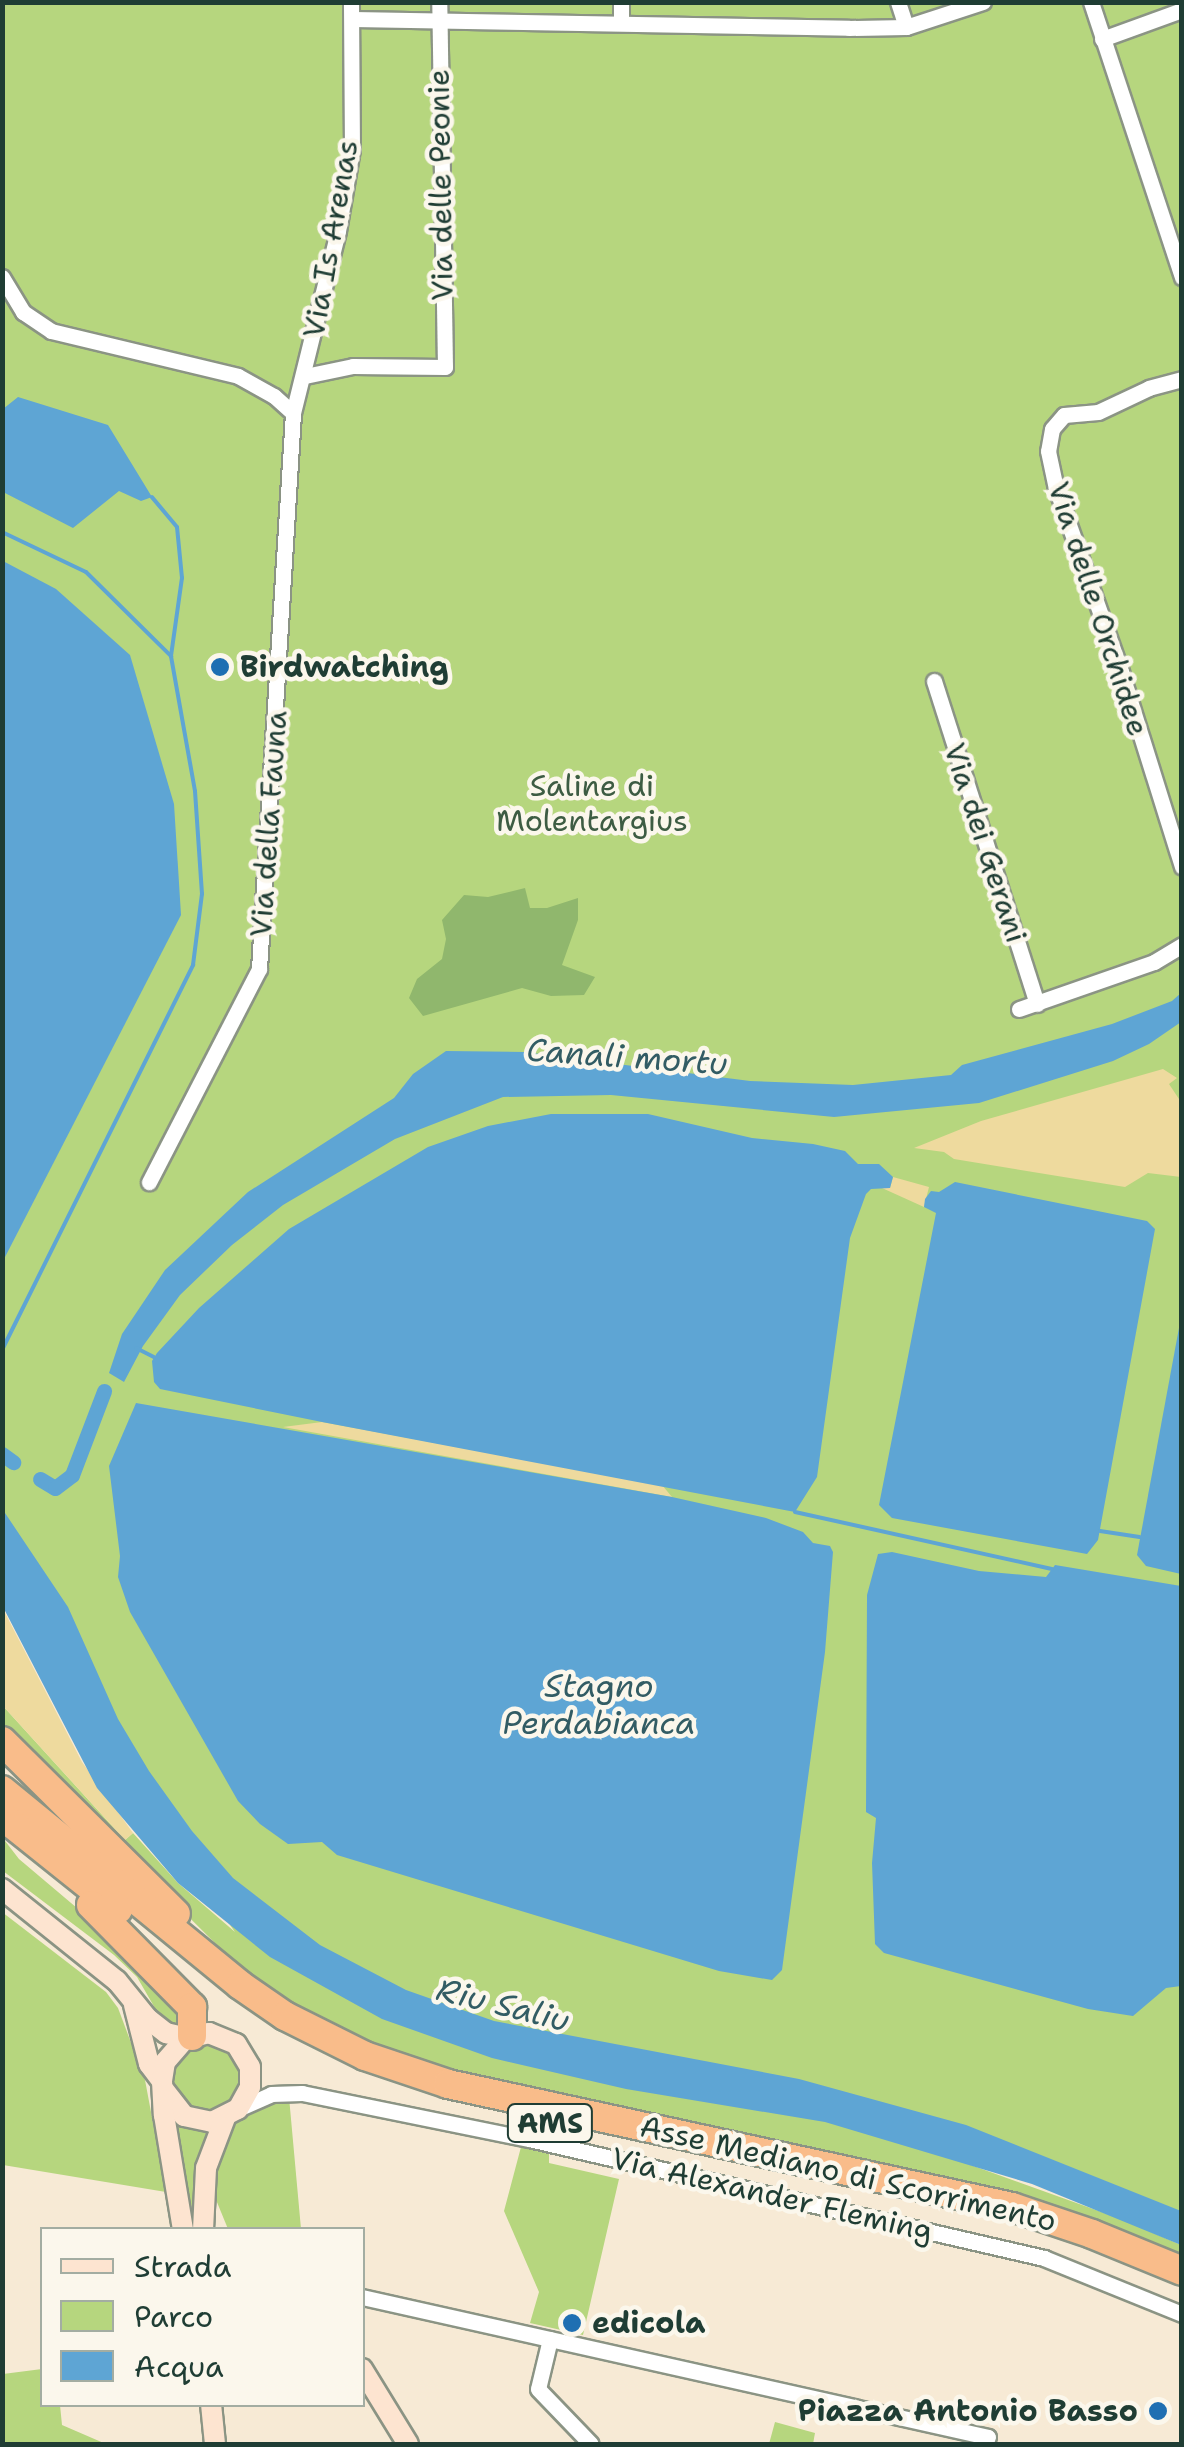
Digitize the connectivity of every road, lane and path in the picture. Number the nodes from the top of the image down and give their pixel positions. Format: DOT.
graph roads {
  1 [pos="438,2"];
  2 [pos="621,2"];
  3 [pos="898,2"];
  4 [pos="983,2"];
  5 [pos="1091,2"];
  6 [pos="352,10"];
  7 [pos="1182,10"];
  8 [pos="438,22"];
  9 [pos="621,23"];
  10 [pos="906,26"];
  11 [pos="1102,38"];
  12 [pos="2,277"];
  13 [pos="1182,277"];
  14 [pos="305,376"];
  15 [pos="1182,380"];
  16 [pos="293,414"];
  17 [pos="934,681"];
  18 [pos="1182,866"];
  19 [pos="1182,944"];
  20 [pos="1037,1004"];
  21 [pos="1019,1009"];
  22 [pos="149,1182"];
  23 [pos="2,1741"];
  24 [pos="2,1790"];
  25 [pos="2,1816"];
  26 [pos="82,1880"];
  27 [pos="2,1890"];
  28 [pos="207,1958"];
  29 [pos="134,2003"];
  30 [pos="190,2037"];
  31 [pos="159,2078"];
  32 [pos="232,2114"];
  33 [pos="164,2115"];
  34 [pos="206,2168"];
  35 [pos="183,2227"];
  36 [pos="203,2227"];
  37 [pos="219,2227"];
  38 [pos="1182,2271"];
  39 [pos="1182,2290"];
  40 [pos="365,2298"];
  41 [pos="1182,2314"];
  42 [pos="550,2339"];
  43 [pos="365,2374"];
  44 [pos="211,2407"];
  45 [pos="937,2426"];
  46 [pos="986,2441"];
  47 [pos="215,2444"];
  48 [pos="408,2444"];
  49 [pos="590,2444"];
  50 [pos="941,2444"];
  1 -- 8 [label="street, Via delle Peonie"];
  2 -- 9 [label="street"];
  3 -- 10 [label="street"];
  4 -- 10 [label="street"];
  5 -- 11 [label="street"];
  6 -- 8 [label="street"];
  6 -- 14 [label="street, Via Is Arenas"];
  7 -- 11 [label="street"];
  8 -- 9 [label="street"];
  8 -- 14 [label="street, Via delle Peonie"];
  9 -- 10 [label="street"];
  11 -- 13 [label="street"];
  12 -- 16 [label="street"];
  14 -- 16 [label="street, Via Is Arenas"];
  15 -- 18 [label="street, Via delle Orchidee"];
  16 -- 22 [label="street, Via della Fauna"];
  17 -- 20 [label="street, Via dei Gerani"];
  19 -- 20 [label="street"];
  20 -- 21 [label="street"];
  23 -- 28 [label="highway"];
  24 -- 28 [label="highway, Asse Mediano di Scorrimento / AMS"];
  25 -- 26 [label="highway, Asse Mediano di Scorrimento / AMS"];
  26 -- 30 [label="highway"];
  26 -- 39 [label="highway, Asse Mediano di Scorrimento / AMS"];
  27 -- 29 [label="street"];
  28 -- 38 [label="highway, Asse Mediano di Scorrimento / AMS"];
  29 -- 30 [label="street"];
  29 -- 31 [label="street"];
  30 -- 31 [label="street"];
  30 -- 32 [label="street"];
  31 -- 32 [label="street"];
  31 -- 33 [label="street"];
  31 -- 33 [label="street"];
  32 -- 34 [label="street"];
  32 -- 41 [label="street, Via Alexander Fleming"];
  33 -- 35 [label="street"];
  34 -- 36 [label="street"];
  34 -- 37 [label="street"];
  40 -- 42 [label="street"];
  42 -- 45 [label="street"];
  42 -- 49 [label="street"];
  43 -- 48 [label="street"];
  44 -- 47 [label="street"];
  45 -- 46 [label="street"];
  45 -- 50 [label="street"];
}
